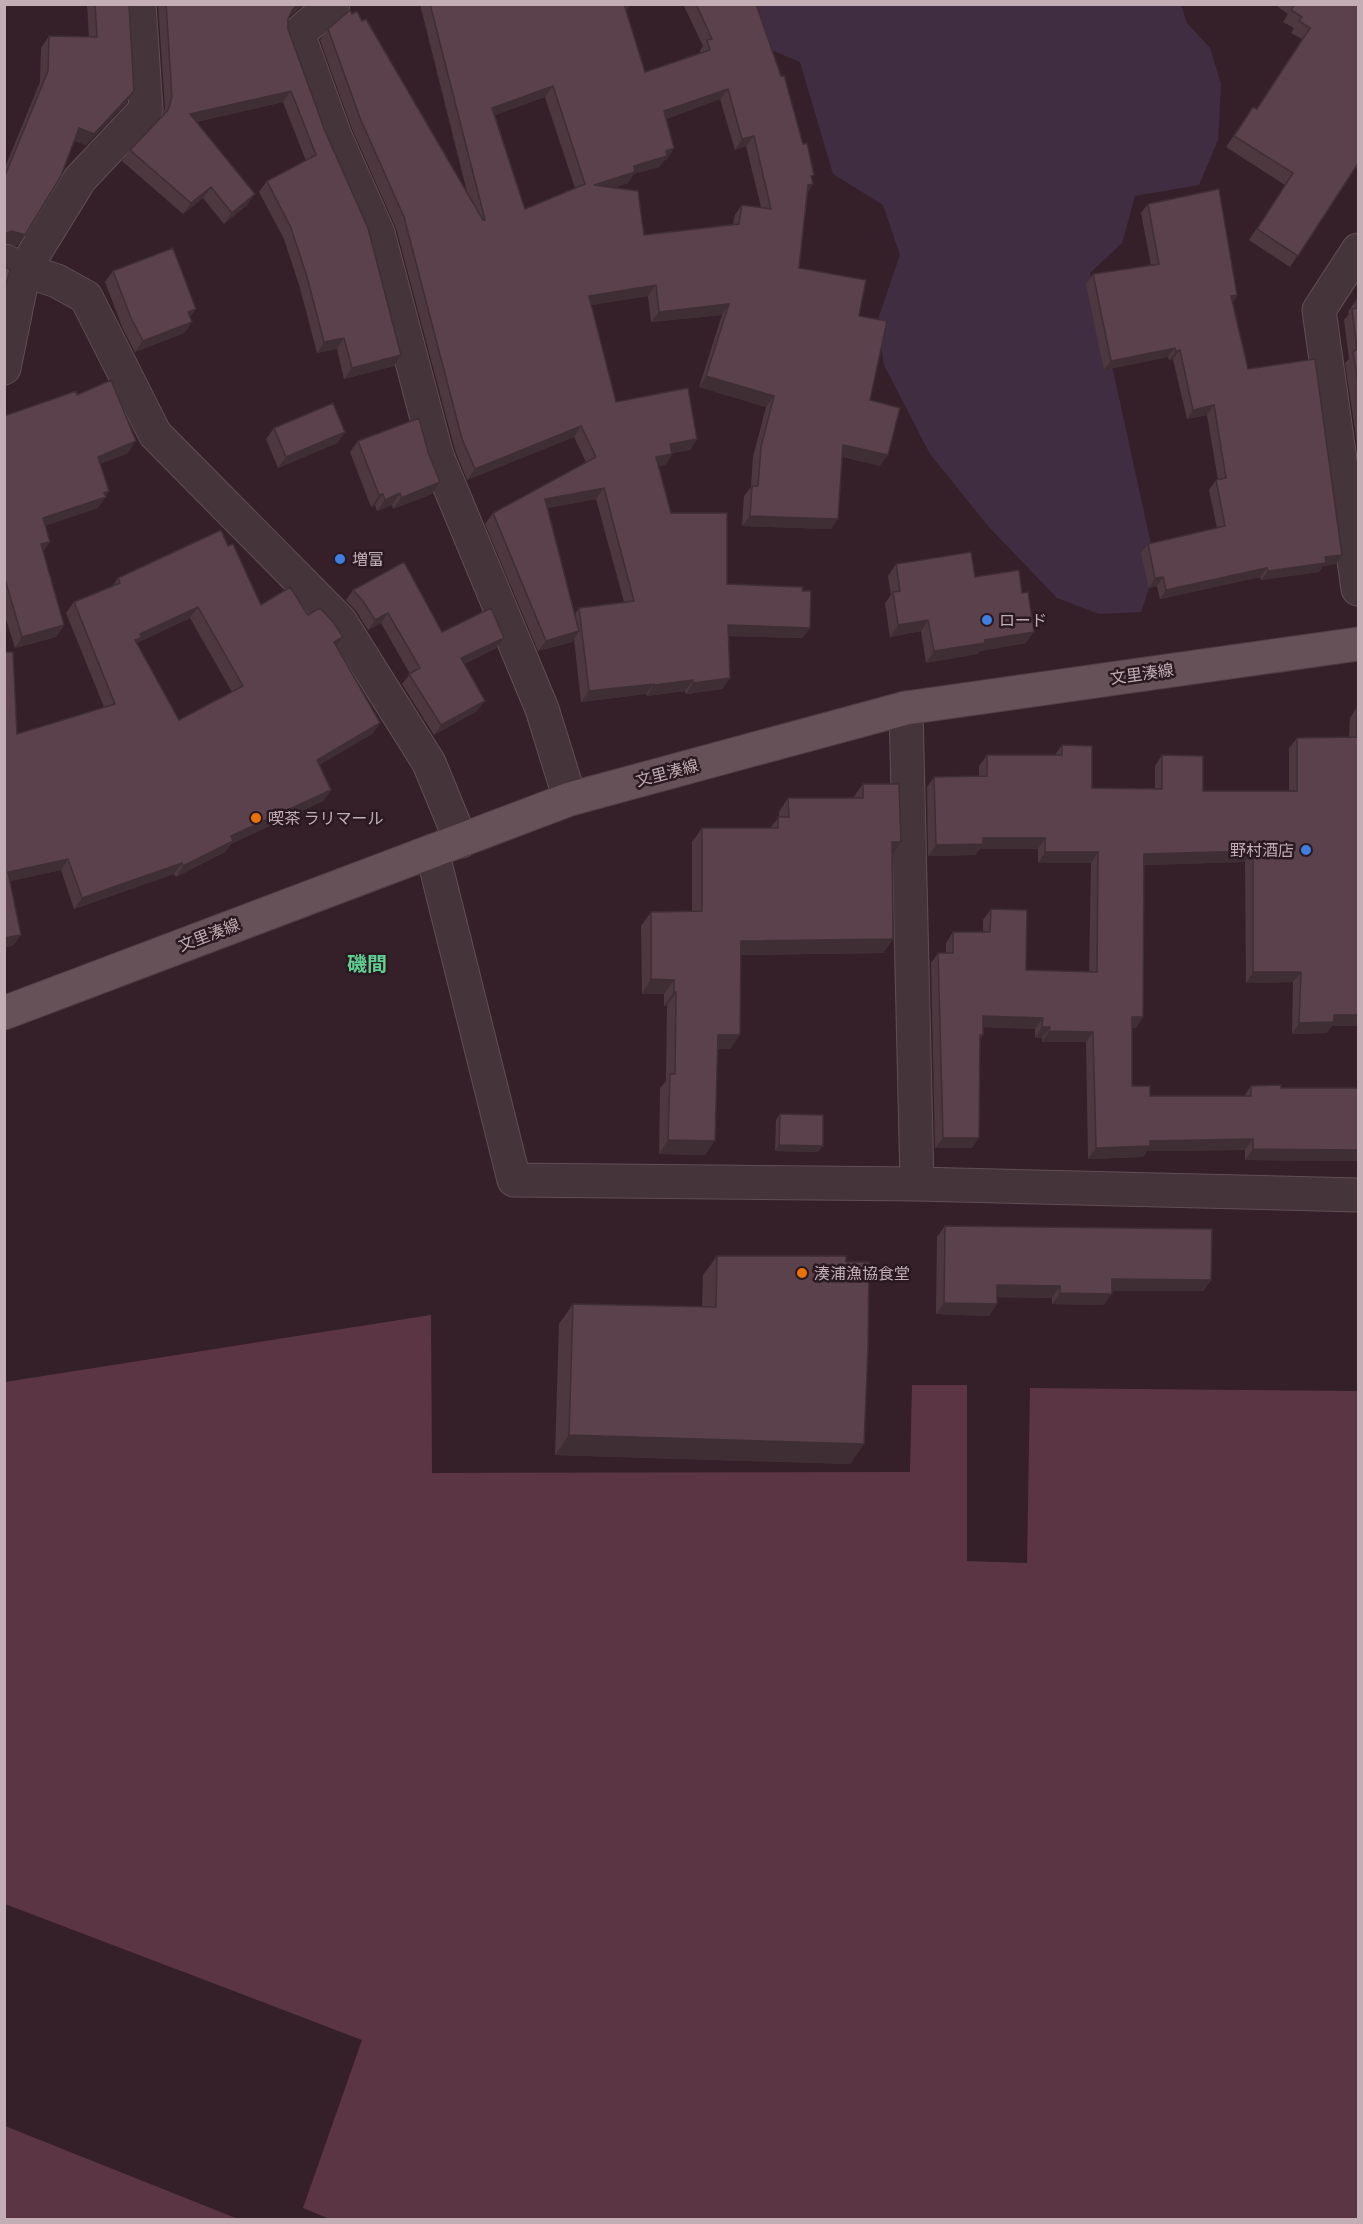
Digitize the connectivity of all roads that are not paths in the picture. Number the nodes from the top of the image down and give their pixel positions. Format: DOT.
graph roads {
  1 [pos="139,4"];
  2 [pos="333,4"];
  3 [pos="1359,250"];
  4 [pos="14,265"];
  5 [pos="4,368"];
  6 [pos="1359,590"];
  7 [pos="1359,644"];
  8 [pos="906,708"];
  9 [pos="570,799"];
  10 [pos="447,846"];
  11 [pos="4,1013"];
  12 [pos="917,1184"];
  13 [pos="1359,1195"];
  1 -- 4 [label="street"];
  2 -- 9 [label="street"];
  3 -- 6 [label="street"];
  4 -- 5 [label="street"];
  4 -- 10 [label="street"];
  7 -- 8 [label="main road, 文里湊線"];
  8 -- 9 [label="main road, 文里湊線"];
  8 -- 12 [label="street"];
  9 -- 10 [label="main road, 文里湊線"];
  10 -- 11 [label="main road, 文里湊線"];
  10 -- 12 [label="street"];
  12 -- 13 [label="street"];
}
